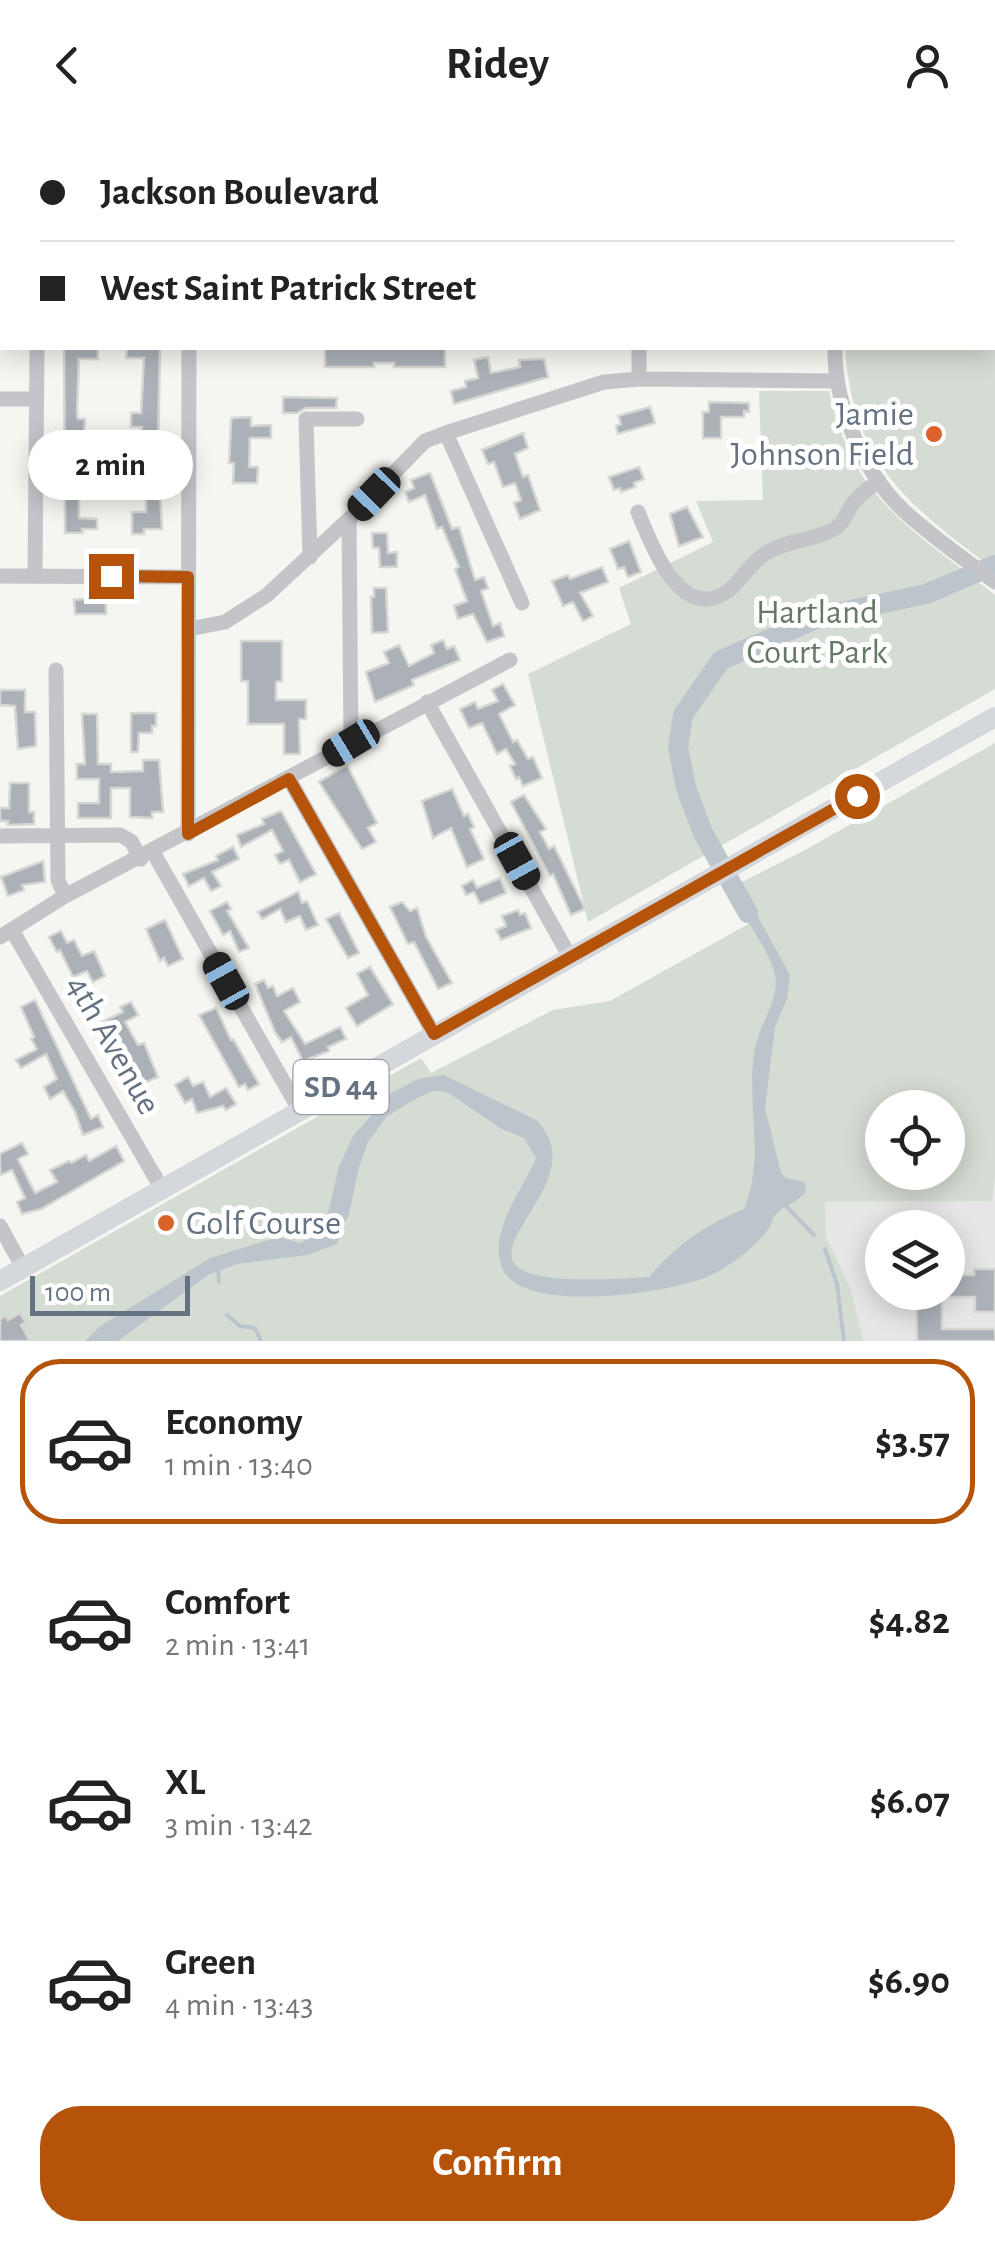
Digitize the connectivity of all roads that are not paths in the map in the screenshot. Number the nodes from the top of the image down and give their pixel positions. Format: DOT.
graph roads {
  1 [pos="37,350"];
  2 [pos="189,350"];
  3 [pos="639,350"];
  4 [pos="835,350"];
  5 [pos="639,379"];
  6 [pos="836,380"];
  7 [pos="36,398"];
  8 [pos="0,399"];
  9 [pos="357,419"];
  10 [pos="446,433"];
  11 [pos="879,481"];
  12 [pos="638,512"];
  13 [pos="350,520"];
  14 [pos="310,557"];
  15 [pos="35,575"];
  16 [pos="0,576"];
  17 [pos="188,577"];
  18 [pos="995,582"];
  19 [pos="522,603"];
  20 [pos="189,629"];
  21 [pos="510,660"];
  22 [pos="56,670"];
  23 [pos="428,702"];
  24 [pos="995,717"];
  25 [pos="351,743"];
  26 [pos="289,779"];
  27 [pos="188,834"];
  28 [pos="0,836"];
  29 [pos="58,836"];
  30 [pos="147,855"];
  31 [pos="65,896"];
  32 [pos="6,934"];
  33 [pos="570,957"];
  34 [pos="434,1034"];
  35 [pos="300,1111"];
  36 [pos="162,1190"];
  37 [pos="0,1226"];
  38 [pos="23,1268"];
  39 [pos="0,1281"];
  1 -- 7 [label="street"];
  2 -- 17 [label="street"];
  3 -- 5 [label="street"];
  4 -- 6 [label="street"];
  5 -- 6 [label="street"];
  5 -- 10 [label="street"];
  6 -- 11 [label="street"];
  7 -- 8 [label="street"];
  7 -- 15 [label="street"];
  9 -- 14 [label="street"];
  10 -- 13 [label="street"];
  10 -- 19 [label="street"];
  11 -- 12 [label="street"];
  11 -- 18 [label="street"];
  13 -- 14 [label="street"];
  13 -- 25 [label="street"];
  14 -- 20 [label="street"];
  15 -- 16 [label="street"];
  15 -- 17 [label="street"];
  17 -- 20 [label="street"];
  20 -- 27 [label="street"];
  21 -- 23 [label="street"];
  22 -- 29 [label="street"];
  23 -- 25 [label="street"];
  23 -- 33 [label="street"];
  24 -- 33 [label="main road, SD 44"];
  25 -- 26 [label="street"];
  26 -- 27 [label="street"];
  26 -- 34 [label="street"];
  27 -- 30 [label="street"];
  28 -- 29 [label="street"];
  29 -- 30 [label="street"];
  29 -- 31 [label="street"];
  30 -- 31 [label="street"];
  30 -- 35 [label="street"];
  31 -- 32 [label="street"];
  32 -- 36 [label="street, 4th Avenue"];
  33 -- 34 [label="main road, SD 44"];
  34 -- 35 [label="main road, SD 44"];
  35 -- 36 [label="main road, SD 44"];
  36 -- 38 [label="main road, SD 44"];
  37 -- 38 [label="street"];
  38 -- 39 [label="main road, SD 44"];
}
